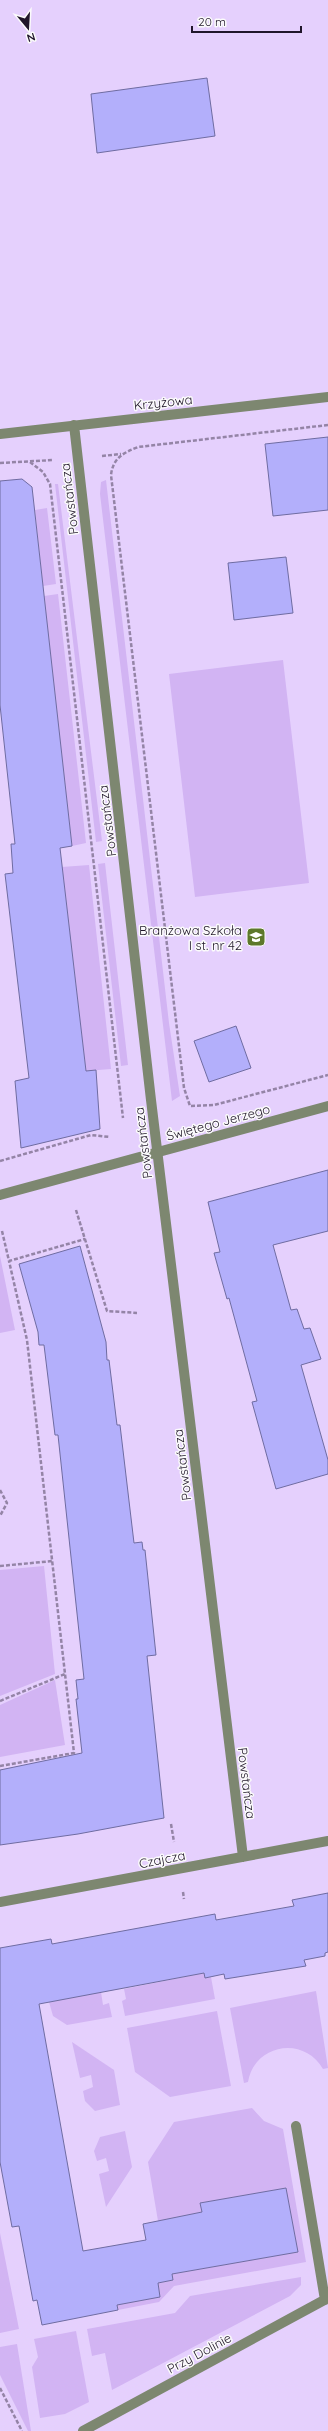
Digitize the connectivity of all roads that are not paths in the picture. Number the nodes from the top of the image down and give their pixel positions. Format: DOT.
graph roads {
  1 [pos="328,397"];
  2 [pos="74,425"];
  3 [pos="0,434"];
  4 [pos="328,1106"];
  5 [pos="158,1151"];
  6 [pos="0,1195"];
  7 [pos="328,1841"];
  8 [pos="243,1857"];
  9 [pos="0,1902"];
  10 [pos="296,2126"];
  11 [pos="326,2299"];
  12 [pos="83,2431"];
  1 -- 2 [label="street, Krzyżowa"];
  2 -- 3 [label="street, Krzyżowa"];
  2 -- 5 [label="street, Powstańcza"];
  4 -- 5 [label="street, Świętego Jerzego"];
  5 -- 6 [label="street, Świętego Jerzego"];
  5 -- 8 [label="street, Powstańcza"];
  7 -- 8 [label="street, Czajcza"];
  8 -- 9 [label="street, Czajcza"];
  10 -- 11 [label="street"];
  11 -- 12 [label="street, Przy Dolinie"];
}
